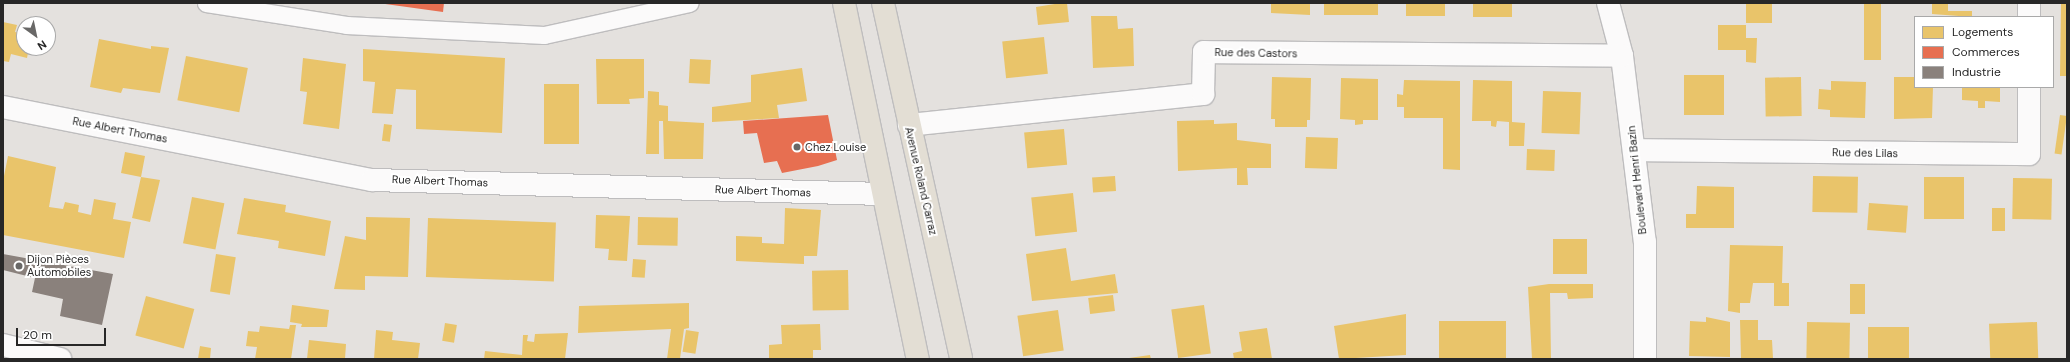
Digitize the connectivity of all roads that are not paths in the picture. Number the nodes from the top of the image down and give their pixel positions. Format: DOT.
graph roads {
  1 [pos="206,3"];
  2 [pos="690,3"];
  3 [pos="844,3"];
  4 [pos="883,3"];
  5 [pos="1608,3"];
  6 [pos="2029,3"];
  7 [pos="2029,16"];
  8 [pos="1622,56"];
  9 [pos="2029,88"];
  10 [pos="3,107"];
  11 [pos="909,125"];
  12 [pos="1635,150"];
  13 [pos="883,194"];
  14 [pos="3,345"];
  15 [pos="60,359"];
  16 [pos="918,359"];
  17 [pos="961,359"];
  18 [pos="1645,359"];
  1 -- 2 [label="lane"];
  3 -- 13 [label="main road"];
  4 -- 11 [label="main road, Avenue Roland Carraz"];
  5 -- 8 [label="street, Boulevard Henri Bazin"];
  6 -- 7 [label="street"];
  8 -- 11 [label="street, Rue des Castors"];
  8 -- 12 [label="street, Boulevard Henri Bazin"];
  9 -- 12 [label="street, Rue des Lilas"];
  10 -- 13 [label="street, Rue Albert Thomas"];
  11 -- 17 [label="main road, Avenue Roland Carraz"];
  12 -- 18 [label="street, Boulevard Henri Bazin"];
  13 -- 16 [label="main road"];
  14 -- 15 [label="street"];
}
